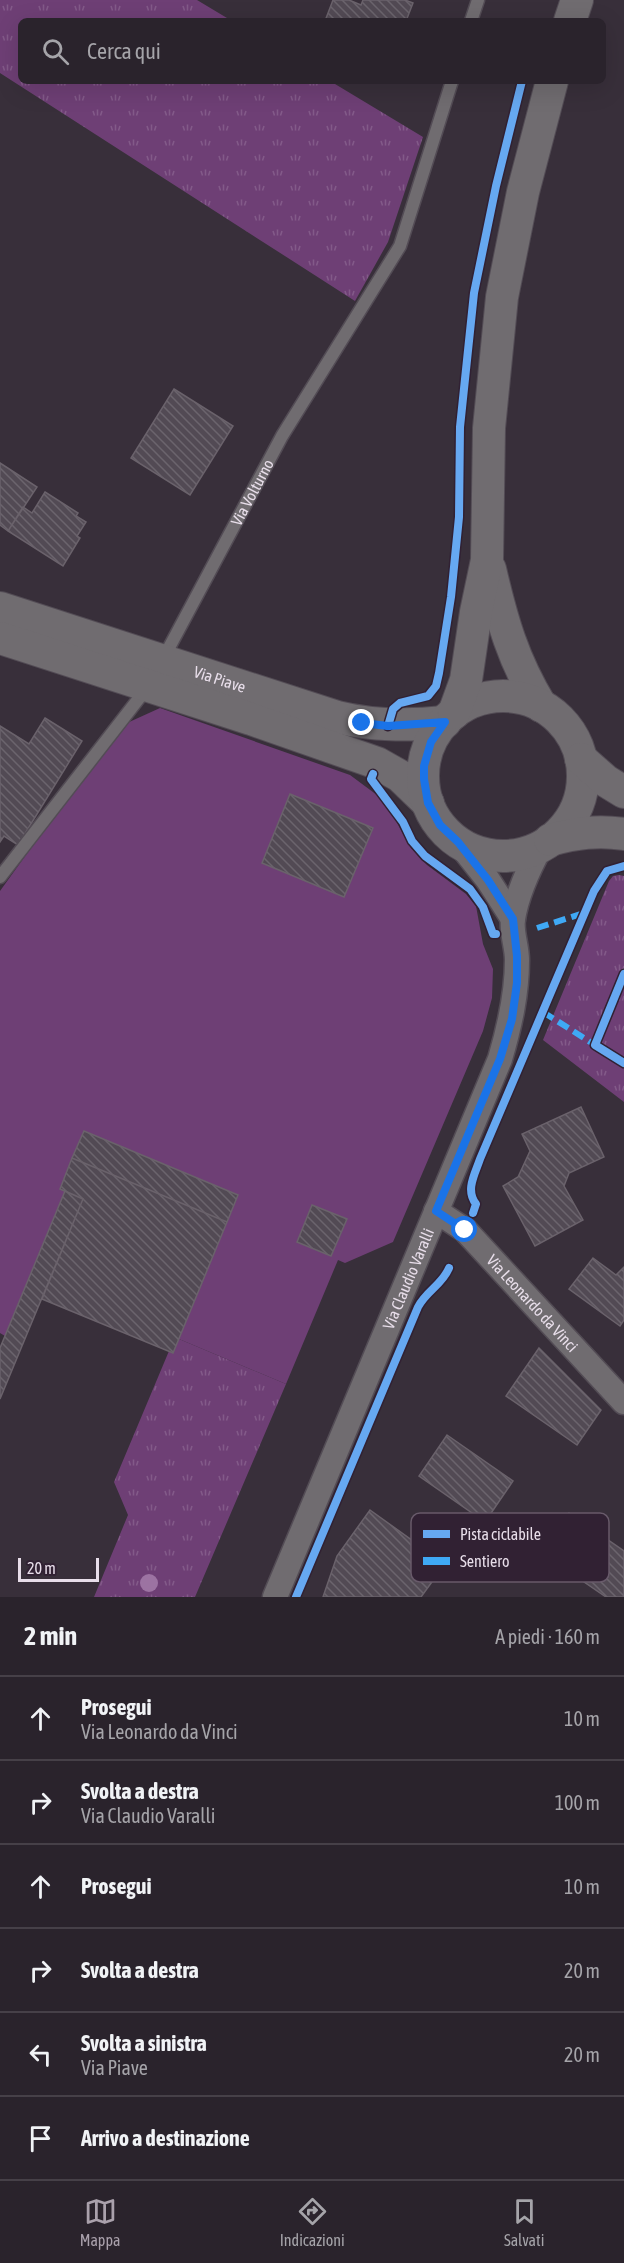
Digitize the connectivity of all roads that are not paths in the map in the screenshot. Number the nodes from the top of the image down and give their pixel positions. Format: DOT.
graph roads {
  1 [pos="478,0"];
  2 [pos="577,0"];
  3 [pos="472,18"];
  4 [pos="571,18"];
  5 [pos="451,84"];
  6 [pos="551,84"];
  7 [pos="488,560"];
  8 [pos="0,608"];
  9 [pos="0,638"];
  10 [pos="155,674"];
  11 [pos="541,706"];
  12 [pos="449,718"];
  13 [pos="581,759"];
  14 [pos="624,792"];
  15 [pos="428,803"];
  16 [pos="624,834"];
  17 [pos="458,842"];
  18 [pos="546,843"];
  19 [pos="0,877"];
  20 [pos="513,919"];
  21 [pos="436,1211"];
  22 [pos="622,1397"];
  23 [pos="275,1597"];
  1 -- 3 [label="lane"];
  2 -- 4 [label="street"];
  5 -- 10 [label="lane, Via Volturno"];
  6 -- 7 [label="street"];
  7 -- 11 [label="street"];
  7 -- 12 [label="street"];
  8 -- 10 [label="street, Via Piave"];
  9 -- 10 [label="street, Via Piave"];
  10 -- 12 [label="street, Via Piave"];
  10 -- 15 [label="street, Via Piave"];
  10 -- 19 [label="lane, Via Volturno"];
  11 -- 12 [label="street"];
  11 -- 13 [label="street"];
  12 -- 15 [label="street"];
  13 -- 14 [label="street"];
  13 -- 18 [label="street"];
  15 -- 17 [label="street"];
  16 -- 18 [label="street"];
  17 -- 18 [label="street"];
  17 -- 20 [label="street, Via Claudio Varalli"];
  18 -- 20 [label="street, Via Claudio Varalli"];
  20 -- 21 [label="street, Via Claudio Varalli"];
  21 -- 22 [label="street, Via Leonardo da Vinci"];
  21 -- 23 [label="street, Via Claudio Varalli"];
}
